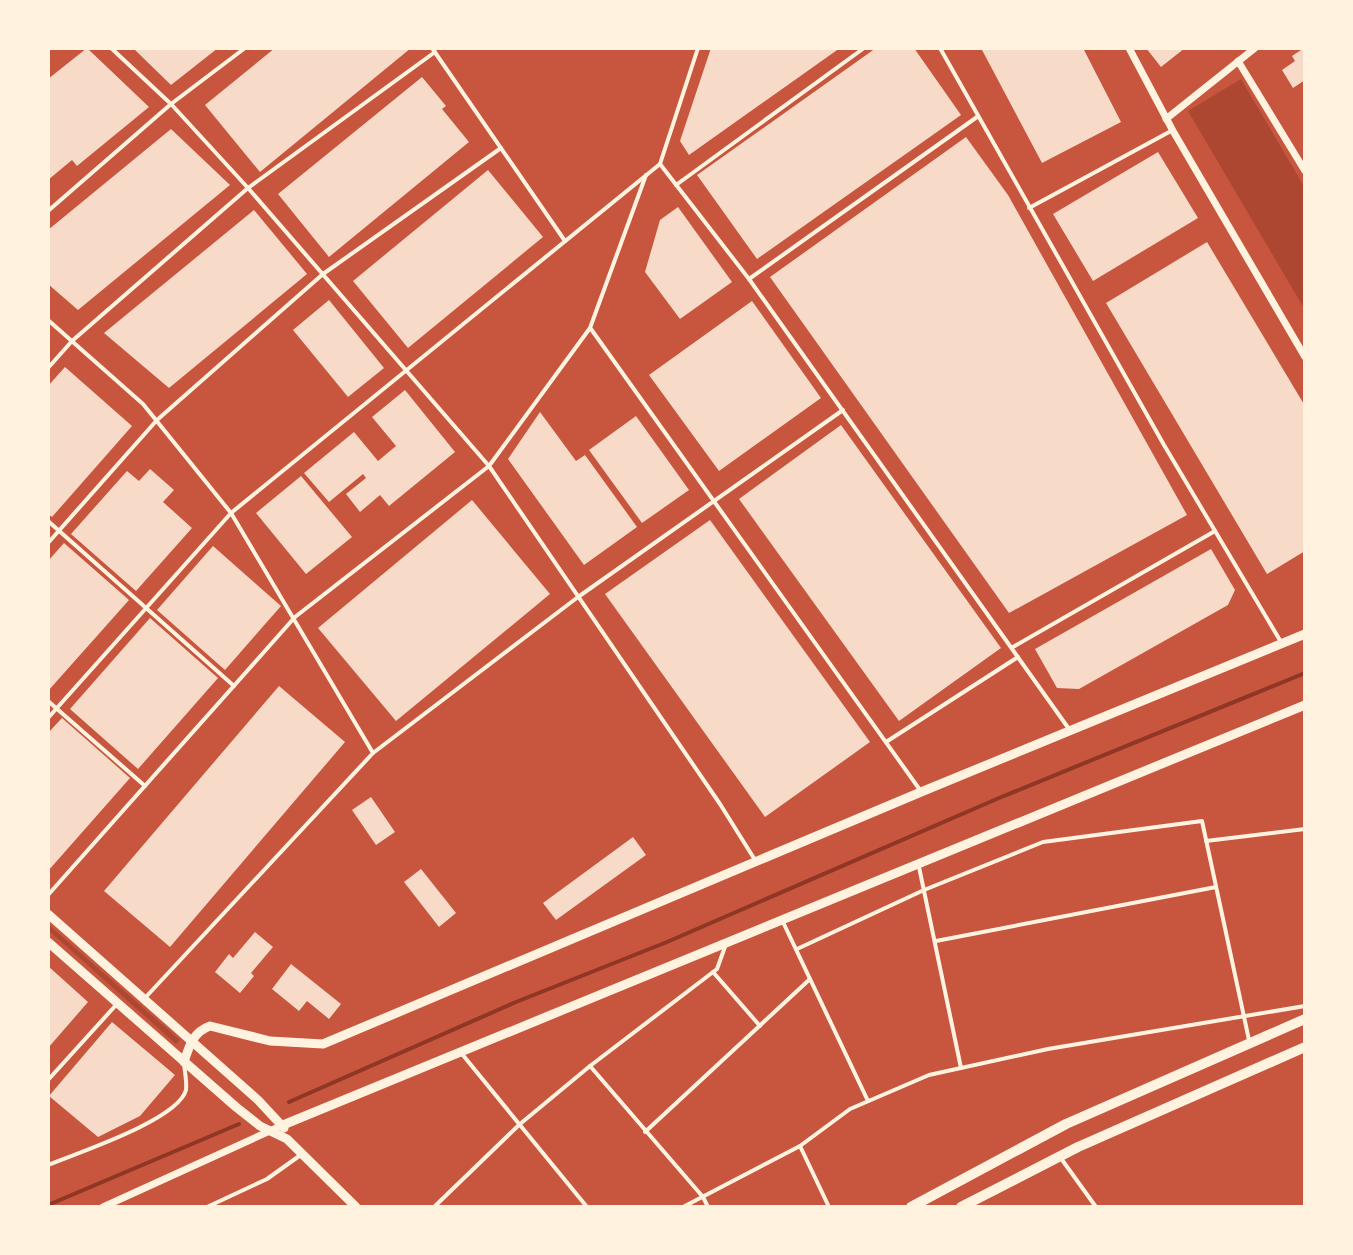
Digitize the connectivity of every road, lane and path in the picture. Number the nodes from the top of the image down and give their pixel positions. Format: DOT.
graph roads {
  1 [pos="111,48"];
  2 [pos="245,48"];
  3 [pos="698,48"];
  4 [pos="864,48"];
  5 [pos="940,48"];
  6 [pos="1129,48"];
  7 [pos="1255,48"];
  8 [pos="433,50"];
  9 [pos="1238,61"];
  10 [pos="171,104"];
  11 [pos="977,117"];
  12 [pos="1166,119"];
  13 [pos="1173,131"];
  14 [pos="501,148"];
  15 [pos="660,164"];
  16 [pos="1305,171"];
  17 [pos="646,175"];
  18 [pos="676,185"];
  19 [pos="248,188"];
  20 [pos="1029,208"];
  21 [pos="48,211"];
  22 [pos="565,241"];
  23 [pos="323,274"];
  24 [pos="749,279"];
  25 [pos="48,320"];
  26 [pos="590,328"];
  27 [pos="72,341"];
  28 [pos="1305,357"];
  29 [pos="48,368"];
  30 [pos="406,370"];
  31 [pos="843,410"];
  32 [pos="157,420"];
  33 [pos="489,466"];
  34 [pos="713,502"];
  35 [pos="231,513"];
  36 [pos="48,521"];
  37 [pos="59,531"];
  38 [pos="1215,531"];
  39 [pos="48,543"];
  40 [pos="578,597"];
  41 [pos="146,608"];
  42 [pos="295,617"];
  43 [pos="1305,634"];
  44 [pos="1282,644"];
  45 [pos="1012,648"];
  46 [pos="1018,657"];
  47 [pos="234,686"];
  48 [pos="48,701"];
  49 [pos="1305,705"];
  50 [pos="57,708"];
  51 [pos="48,718"];
  52 [pos="1071,731"];
  53 [pos="885,743"];
  54 [pos="373,753"];
  55 [pos="145,786"];
  56 [pos="921,792"];
  57 [pos="1305,829"];
  58 [pos="1206,841"];
  59 [pos="756,862"];
  60 [pos="918,864"];
  61 [pos="1216,887"];
  62 [pos="924,890"];
  63 [pos="48,895"];
  64 [pos="48,914"];
  65 [pos="782,920"];
  66 [pos="936,941"];
  67 [pos="48,942"];
  68 [pos="727,942"];
  69 [pos="797,949"];
  70 [pos="713,972"];
  71 [pos="810,979"];
  72 [pos="144,999"];
  73 [pos="118,1003"];
  74 [pos="1305,1006"];
  75 [pos="1244,1018"];
  76 [pos="1305,1019"];
  77 [pos="760,1026"];
  78 [pos="191,1040"];
  79 [pos="1250,1043"];
  80 [pos="1305,1047"];
  81 [pos="460,1052"];
  82 [pos="184,1062"];
  83 [pos="590,1066"];
  84 [pos="961,1068"];
  85 [pos="48,1080"];
  86 [pos="868,1101"];
  87 [pos="520,1124"];
  88 [pos="283,1125"];
  89 [pos="268,1130"];
  90 [pos="645,1132"];
  91 [pos="287,1139"];
  92 [pos="800,1146"];
  93 [pos="302,1154"];
  94 [pos="1060,1157"];
  95 [pos="48,1165"];
  96 [pos="703,1197"];
  97 [pos="969,1205"];
  98 [pos="103,1207"];
  99 [pos="207,1207"];
  100 [pos="356,1207"];
  101 [pos="434,1207"];
  102 [pos="587,1207"];
  103 [pos="683,1207"];
  104 [pos="708,1207"];
  105 [pos="829,1207"];
  106 [pos="911,1207"];
  107 [pos="1096,1207"];
  1 -- 10 [label="lane"];
  2 -- 10 [label="lane"];
  3 -- 15 [label="lane"];
  4 -- 18 [label="lane"];
  5 -- 11 [label="lane"];
  6 -- 12 [label="street"];
  7 -- 9 [label="street"];
  8 -- 14 [label="lane"];
  8 -- 19 [label="lane"];
  9 -- 12 [label="street"];
  9 -- 16 [label="street"];
  10 -- 19 [label="lane"];
  10 -- 21 [label="lane"];
  11 -- 20 [label="lane"];
  11 -- 24 [label="lane"];
  12 -- 13 [label="street"];
  13 -- 20 [label="lane"];
  13 -- 28 [label="street"];
  14 -- 22 [label="lane"];
  14 -- 23 [label="lane"];
  15 -- 17 [label="lane"];
  15 -- 18 [label="lane"];
  17 -- 22 [label="lane"];
  17 -- 26 [label="lane"];
  18 -- 24 [label="lane"];
  19 -- 23 [label="lane"];
  19 -- 27 [label="lane"];
  20 -- 38 [label="lane"];
  22 -- 30 [label="lane"];
  23 -- 30 [label="lane"];
  23 -- 32 [label="lane"];
  24 -- 31 [label="lane"];
  25 -- 27 [label="lane"];
  26 -- 33 [label="lane"];
  26 -- 34 [label="lane"];
  27 -- 29 [label="lane"];
  27 -- 32 [label="lane"];
  30 -- 33 [label="lane"];
  30 -- 35 [label="lane"];
  31 -- 34 [label="lane"];
  31 -- 45 [label="lane"];
  32 -- 35 [label="lane"];
  32 -- 37 [label="lane"];
  33 -- 40 [label="lane"];
  33 -- 42 [label="lane"];
  34 -- 40 [label="lane"];
  34 -- 53 [label="lane"];
  35 -- 41 [label="lane"];
  35 -- 42 [label="lane"];
  36 -- 37 [label="lane"];
  37 -- 39 [label="lane"];
  37 -- 41 [label="lane"];
  38 -- 44 [label="lane"];
  38 -- 45 [label="lane"];
  40 -- 54 [label="lane"];
  40 -- 59 [label="lane"];
  41 -- 47 [label="lane"];
  41 -- 50 [label="lane"];
  42 -- 47 [label="lane"];
  42 -- 54 [label="lane"];
  43 -- 44 [label="street"];
  44 -- 52 [label="street"];
  45 -- 46 [label="lane"];
  46 -- 52 [label="lane"];
  46 -- 53 [label="lane"];
  47 -- 55 [label="lane"];
  48 -- 50 [label="lane"];
  49 -- 60 [label="street"];
  50 -- 51 [label="lane"];
  50 -- 55 [label="lane"];
  52 -- 56 [label="street"];
  53 -- 56 [label="lane"];
  54 -- 72 [label="lane"];
  55 -- 63 [label="lane"];
  56 -- 59 [label="street"];
  57 -- 58 [label="lane"];
  58 -- 61 [label="lane"];
  58 -- 62 [label="lane"];
  59 -- 78 [label="street"];
  60 -- 62 [label="lane"];
  60 -- 65 [label="street"];
  61 -- 66 [label="lane"];
  61 -- 75 [label="lane"];
  62 -- 66 [label="lane"];
  62 -- 69 [label="lane"];
  64 -- 72 [label="street"];
  65 -- 68 [label="street"];
  65 -- 69 [label="lane"];
  66 -- 84 [label="lane"];
  67 -- 73 [label="street"];
  68 -- 70 [label="lane"];
  68 -- 81 [label="street"];
  69 -- 71 [label="lane"];
  70 -- 77 [label="lane"];
  70 -- 83 [label="lane"];
  71 -- 77 [label="lane"];
  71 -- 86 [label="lane"];
  72 -- 78 [label="street"];
  73 -- 82 [label="street"];
  73 -- 85 [label="lane"];
  74 -- 75 [label="lane"];
  75 -- 79 [label="lane"];
  75 -- 84 [label="lane"];
  76 -- 79 [label="main road"];
  77 -- 90 [label="lane"];
  78 -- 82 [label="street"];
  78 -- 88 [label="street"];
  79 -- 106 [label="main road"];
  80 -- 94 [label="main road"];
  81 -- 87 [label="lane"];
  81 -- 88 [label="street"];
  82 -- 89 [label="street"];
  82 -- 95 [label="lane"];
  83 -- 87 [label="lane"];
  83 -- 90 [label="lane"];
  84 -- 86 [label="lane"];
  86 -- 92 [label="lane"];
  87 -- 101 [label="lane"];
  87 -- 102 [label="lane"];
  88 -- 89 [label="street"];
  88 -- 91 [label="street"];
  89 -- 91 [label="street"];
  89 -- 98 [label="street"];
  90 -- 96 [label="lane"];
  91 -- 93 [label="street"];
  92 -- 96 [label="lane"];
  92 -- 105 [label="lane"];
  93 -- 99 [label="lane"];
  93 -- 100 [label="street"];
  94 -- 97 [label="main road"];
  94 -- 107 [label="lane"];
  96 -- 103 [label="lane"];
  96 -- 104 [label="lane"];
}
